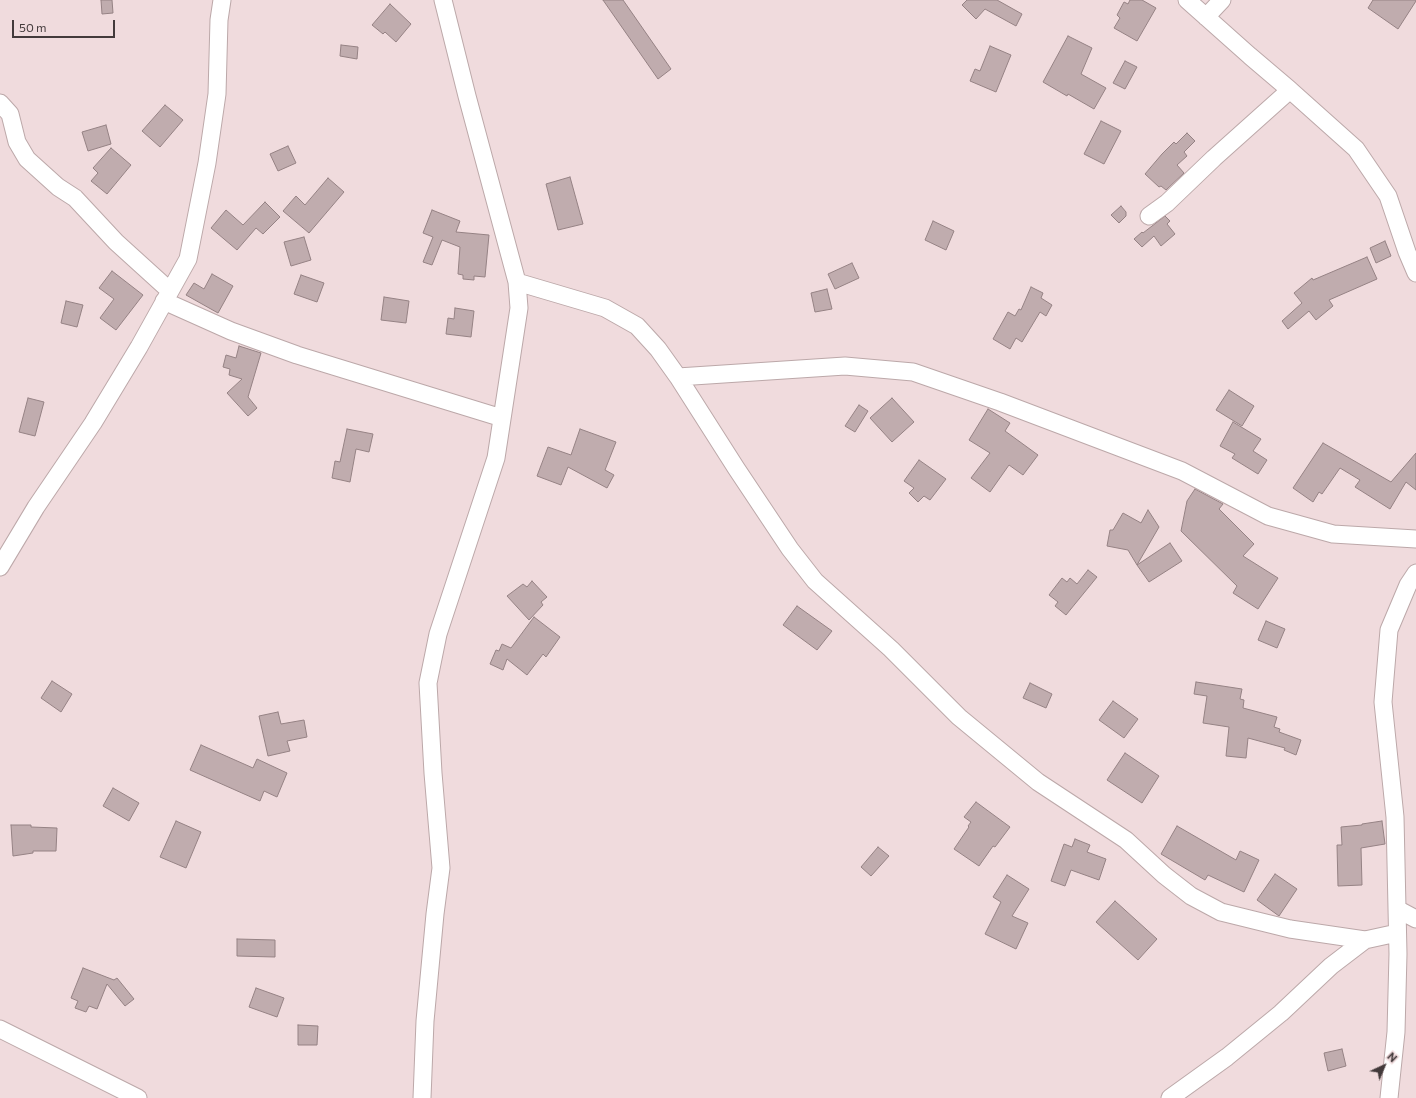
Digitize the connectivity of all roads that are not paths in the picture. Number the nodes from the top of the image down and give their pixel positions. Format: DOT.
graph roads {
  1 [pos="222,0"];
  2 [pos="443,0"];
  3 [pos="1188,0"];
  4 [pos="1222,0"];
  5 [pos="1206,16"];
  6 [pos="1290,90"];
  7 [pos="0,103"];
  8 [pos="1149,216"];
  9 [pos="1416,273"];
  10 [pos="517,282"];
  11 [pos="167,296"];
  12 [pos="678,377"];
  13 [pos="502,418"];
  14 [pos="1416,539"];
  15 [pos="1,563"];
  16 [pos="1416,573"];
  17 [pos="1397,908"];
  18 [pos="1416,919"];
  19 [pos="1397,933"];
  20 [pos="1365,940"];
  21 [pos="0,1029"];
  22 [pos="138,1098"];
  23 [pos="422,1098"];
  24 [pos="1170,1098"];
  25 [pos="1389,1098"];
  1 -- 11 [label="street"];
  2 -- 10 [label="street"];
  3 -- 5 [label="street"];
  4 -- 5 [label="street"];
  5 -- 6 [label="street"];
  6 -- 8 [label="street"];
  6 -- 9 [label="street"];
  7 -- 11 [label="street"];
  10 -- 12 [label="street"];
  10 -- 13 [label="street"];
  11 -- 13 [label="street"];
  11 -- 15 [label="street"];
  12 -- 14 [label="street"];
  12 -- 20 [label="street"];
  13 -- 23 [label="street"];
  16 -- 17 [label="street"];
  17 -- 18 [label="street"];
  17 -- 19 [label="street"];
  19 -- 20 [label="street"];
  19 -- 25 [label="street"];
  20 -- 24 [label="street"];
  21 -- 22 [label="street"];
}
